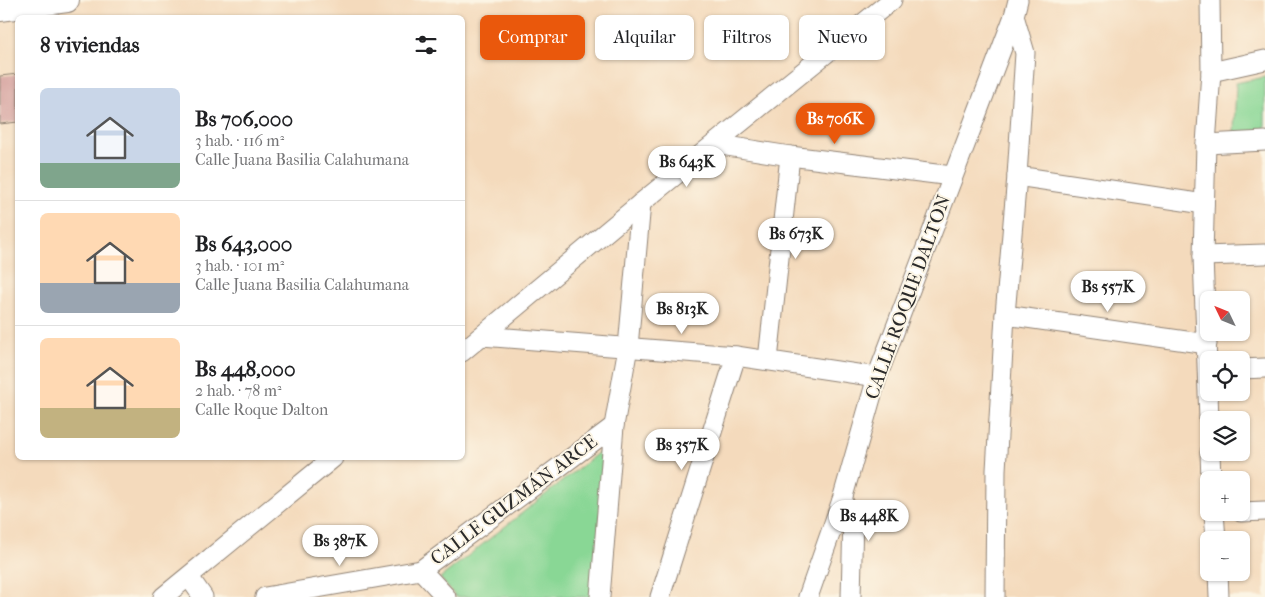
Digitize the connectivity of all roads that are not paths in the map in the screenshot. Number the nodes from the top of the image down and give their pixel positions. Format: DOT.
graph roads {
  1 [pos="67,0"];
  2 [pos="892,0"];
  3 [pos="1210,0"];
  4 [pos="1016,8"];
  5 [pos="0,10"];
  6 [pos="1265,60"];
  7 [pos="1212,72"];
  8 [pos="1265,141"];
  9 [pos="715,144"];
  10 [pos="1206,144"];
  11 [pos="790,156"];
  12 [pos="952,176"];
  13 [pos="1017,176"];
  14 [pos="642,203"];
  15 [pos="1204,204"];
  16 [pos="1265,254"];
  17 [pos="1203,256"];
  18 [pos="1005,316"];
  19 [pos="482,336"];
  20 [pos="1207,344"];
  21 [pos="628,347"];
  22 [pos="465,350"];
  23 [pos="1207,351"];
  24 [pos="736,356"];
  25 [pos="768,360"];
  26 [pos="1265,368"];
  27 [pos="1250,369"];
  28 [pos="877,377"];
  29 [pos="614,426"];
  30 [pos="330,460"];
  31 [pos="842,500"];
  32 [pos="1265,511"];
  33 [pos="1250,512"];
  34 [pos="421,570"];
  35 [pos="188,578"];
  36 [pos="1218,581"];
  37 [pos="164,597"];
  38 [pos="203,597"];
  39 [pos="265,597"];
  40 [pos="446,597"];
  41 [pos="600,597"];
  42 [pos="660,597"];
  43 [pos="808,597"];
  44 [pos="851,597"];
  45 [pos="995,597"];
  46 [pos="1219,597"];
  1 -- 5 [label="street"];
  2 -- 9 [label="street"];
  3 -- 7 [label="street"];
  4 -- 12 [label="street, CALLE ROQUE DALTON"];
  4 -- 13 [label="street"];
  6 -- 7 [label="street"];
  7 -- 10 [label="street"];
  8 -- 10 [label="street"];
  9 -- 11 [label="street"];
  9 -- 14 [label="street"];
  10 -- 15 [label="street"];
  11 -- 12 [label="street"];
  11 -- 25 [label="street"];
  12 -- 28 [label="street, CALLE ROQUE DALTON"];
  13 -- 15 [label="street"];
  13 -- 18 [label="street"];
  14 -- 19 [label="street"];
  14 -- 21 [label="street"];
  15 -- 17 [label="street"];
  16 -- 17 [label="street"];
  17 -- 20 [label="street"];
  18 -- 20 [label="street"];
  18 -- 45 [label="street"];
  19 -- 21 [label="street"];
  19 -- 22 [label="street"];
  20 -- 23 [label="street"];
  21 -- 24 [label="street"];
  21 -- 29 [label="street"];
  24 -- 25 [label="street"];
  24 -- 42 [label="street"];
  25 -- 28 [label="street"];
  26 -- 27 [label="street"];
  28 -- 31 [label="street, CALLE ROQUE DALTON"];
  29 -- 34 [label="street, CALLE GUZMÁN ARCE"];
  29 -- 41 [label="street"];
  30 -- 35 [label="street"];
  31 -- 43 [label="street, CALLE ROQUE DALTON"];
  31 -- 44 [label="street"];
  32 -- 33 [label="street"];
  34 -- 39 [label="street, CALLE GUZMÁN ARCE"];
  34 -- 40 [label="street"];
  35 -- 37 [label="street"];
  35 -- 38 [label="street"];
  36 -- 46 [label="street"];
}
